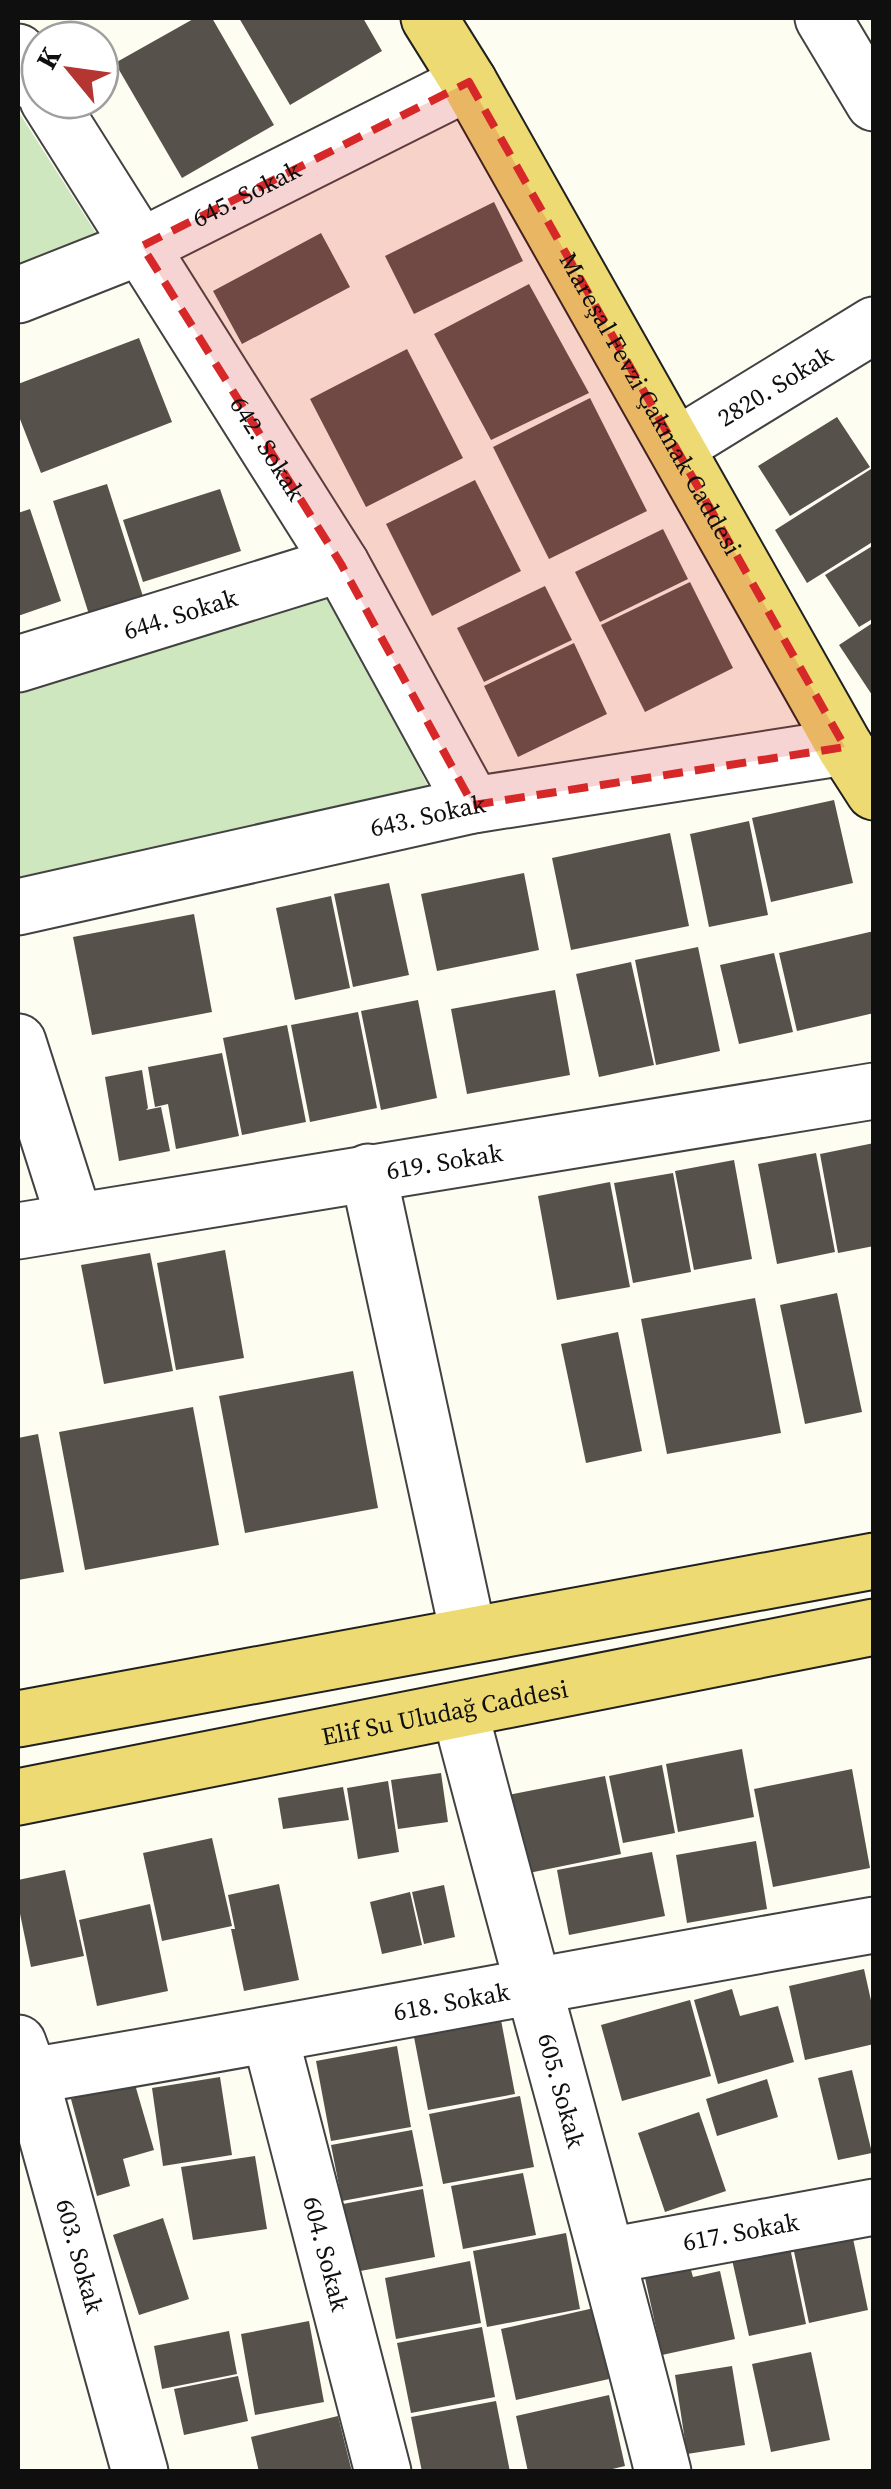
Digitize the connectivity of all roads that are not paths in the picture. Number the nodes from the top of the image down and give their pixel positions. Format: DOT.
graph roads {
  1 [pos="429,18"];
  2 [pos="823,18"];
  3 [pos="469,82"];
  4 [pos="874,104"];
  5 [pos="61,120"];
  6 [pos="142,246"];
  7 [pos="18,295"];
  8 [pos="874,325"];
  9 [pos="677,446"];
  10 [pos="341,564"];
  11 [pos="18,664"];
  12 [pos="859,769"];
  13 [pos="473,804"];
  14 [pos="18,907"];
  15 [pos="18,1042"];
  16 [pos="874,1090"];
  17 [pos="368,1172"];
  18 [pos="75,1221"];
  19 [pos="18,1231"];
  20 [pos="874,1561"];
  21 [pos="874,1628"];
  22 [pos="468,1634"];
  23 [pos="460,1712"];
  24 [pos="18,1719"];
  25 [pos="18,1797"];
  26 [pos="874,1925"];
  27 [pos="531,1984"];
  28 [pos="270,2036"];
  29 [pos="24,2059"];
  30 [pos="32,2140"];
  31 [pos="874,2207"];
  32 [pos="608,2256"];
  33 [pos="140,2472"];
  34 [pos="383,2472"];
  35 [pos="663,2472"];
  1 -- 3 [label="main road, Mareşal Fevzi Çakmak Caddesi"];
  2 -- 4 [label="street"];
  3 -- 6 [label="street, 645. Sokak"];
  3 -- 9 [label="main road, Mareşal Fevzi Çakmak Caddesi"];
  5 -- 6 [label="street, 642. Sokak"];
  6 -- 7 [label="street, 645. Sokak"];
  6 -- 10 [label="street, 642. Sokak"];
  8 -- 9 [label="street, 2820. Sokak"];
  9 -- 12 [label="main road, Mareşal Fevzi Çakmak Caddesi"];
  10 -- 11 [label="street, 644. Sokak"];
  10 -- 13 [label="street, 642. Sokak"];
  12 -- 13 [label="street, 643. Sokak"];
  13 -- 14 [label="street, 643. Sokak"];
  15 -- 18 [label="street"];
  16 -- 17 [label="street, 619. Sokak"];
  17 -- 18 [label="street, 619. Sokak"];
  17 -- 22 [label="street"];
  18 -- 19 [label="street, 619. Sokak"];
  20 -- 22 [label="main road"];
  21 -- 23 [label="main road, Elif Su Uludağ Caddesi"];
  22 -- 24 [label="main road"];
  23 -- 25 [label="main road, Elif Su Uludağ Caddesi"];
  23 -- 27 [label="street, 605. Sokak"];
  26 -- 27 [label="street, 618. Sokak"];
  27 -- 28 [label="street, 618. Sokak"];
  27 -- 32 [label="street, 605. Sokak"];
  28 -- 29 [label="street, 618. Sokak"];
  28 -- 34 [label="street, 604. Sokak"];
  29 -- 30 [label="street, 603. Sokak"];
  30 -- 33 [label="street, 603. Sokak"];
  31 -- 32 [label="street, 617. Sokak"];
  32 -- 35 [label="street, 605. Sokak"];
}
